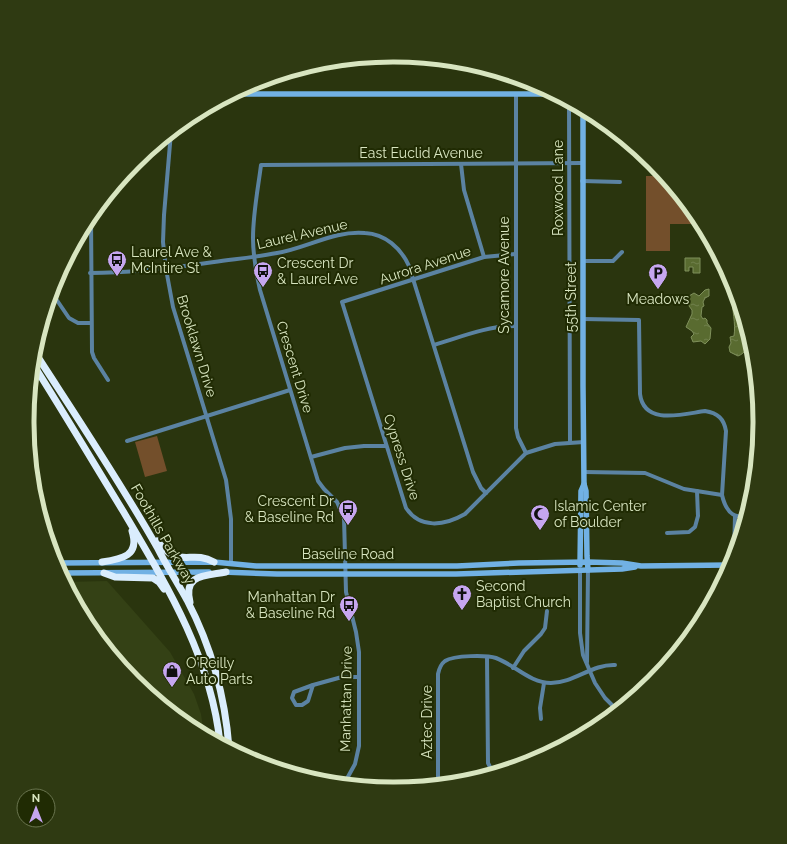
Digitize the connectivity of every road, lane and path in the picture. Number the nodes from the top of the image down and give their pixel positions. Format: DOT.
graph roads {
  1 [pos="247,94"];
  2 [pos="541,94"];
  3 [pos="516,95"];
  4 [pos="569,109"];
  5 [pos="583,117"];
  6 [pos="170,141"];
  7 [pos="516,163"];
  8 [pos="569,163"];
  9 [pos="582,163"];
  10 [pos="261,164"];
  11 [pos="461,164"];
  12 [pos="582,181"];
  13 [pos="620,182"];
  14 [pos="91,228"];
  15 [pos="622,252"];
  16 [pos="515,254"];
  17 [pos="254,257"];
  18 [pos="484,257"];
  19 [pos="583,261"];
  20 [pos="166,269"];
  21 [pos="90,273"];
  22 [pos="413,280"];
  23 [pos="56,298"];
  24 [pos="342,302"];
  25 [pos="583,319"];
  26 [pos="91,323"];
  27 [pos="515,326"];
  28 [pos="434,345"];
  29 [pos="40,360"];
  30 [pos="38,371"];
  31 [pos="108,380"];
  32 [pos="290,390"];
  33 [pos="206,415"];
  34 [pos="127,441"];
  35 [pos="570,442"];
  36 [pos="584,442"];
  37 [pos="386,446"];
  38 [pos="526,453"];
  39 [pos="311,457"];
  40 [pos="584,472"];
  41 [pos="584,484"];
  42 [pos="697,491"];
  43 [pos="486,493"];
  44 [pos="722,495"];
  45 [pos="132,503"];
  46 [pos="735,516"];
  47 [pos="740,517"];
  48 [pos="127,518"];
  49 [pos="667,533"];
  50 [pos="734,536"];
  51 [pos="102,562"];
  52 [pos="214,562"];
  53 [pos="581,562"];
  54 [pos="588,562"];
  55 [pos="62,563"];
  56 [pos="154,563"];
  57 [pos="165,563"];
  58 [pos="231,564"];
  59 [pos="724,565"];
  60 [pos="345,566"];
  61 [pos="641,566"];
  62 [pos="580,570"];
  63 [pos="588,570"];
  64 [pos="67,572"];
  65 [pos="70,572"];
  66 [pos="159,572"];
  67 [pos="170,572"];
  68 [pos="226,572"];
  69 [pos="104,573"];
  70 [pos="68,574"];
  71 [pos="345,574"];
  72 [pos="547,611"];
  73 [pos="193,612"];
  74 [pos="186,625"];
  75 [pos="487,657"];
  76 [pos="439,658"];
  77 [pos="444,662"];
  78 [pos="615,665"];
  79 [pos="513,668"];
  80 [pos="589,670"];
  81 [pos="359,678"];
  82 [pos="544,683"];
  83 [pos="313,685"];
  84 [pos="613,706"];
  85 [pos="541,719"];
  86 [pos="219,736"];
  87 [pos="228,741"];
  88 [pos="490,768"];
  89 [pos="347,778"];
  90 [pos="438,778"];
  1 -- 3 [label="main road"];
  2 -- 3 [label="main road"];
  3 -- 7 [label="street, Sycamore Avenue"];
  4 -- 8 [label="street, Roxwood Lane"];
  5 -- 9 [label="main road, 55th Street"];
  6 -- 20 [label="street, Brooklawn Drive"];
  7 -- 8 [label="street, East Euclid Avenue"];
  7 -- 11 [label="street, East Euclid Avenue"];
  7 -- 16 [label="street, Sycamore Avenue"];
  8 -- 9 [label="street, East Euclid Avenue"];
  8 -- 35 [label="street, Roxwood Lane"];
  9 -- 12 [label="main road, 55th Street"];
  10 -- 11 [label="street, East Euclid Avenue"];
  10 -- 17 [label="street, Crescent Drive"];
  11 -- 18 [label="street"];
  12 -- 13 [label="street"];
  12 -- 19 [label="main road, 55th Street"];
  14 -- 21 [label="street"];
  15 -- 19 [label="street"];
  16 -- 18 [label="street, Aurora Avenue"];
  16 -- 27 [label="street, Sycamore Avenue"];
  17 -- 20 [label="street, Laurel Avenue"];
  17 -- 22 [label="street, Laurel Avenue"];
  17 -- 32 [label="street, Crescent Drive"];
  18 -- 22 [label="street, Aurora Avenue"];
  19 -- 25 [label="main road, 55th Street"];
  20 -- 21 [label="street, Laurel Avenue"];
  20 -- 33 [label="street, Brooklawn Drive"];
  21 -- 26 [label="street"];
  22 -- 24 [label="street, Aurora Avenue"];
  22 -- 28 [label="street, Laurel Avenue"];
  23 -- 26 [label="street"];
  24 -- 37 [label="street, Cypress Drive"];
  25 -- 36 [label="main road, 55th Street"];
  25 -- 44 [label="street"];
  26 -- 31 [label="street"];
  27 -- 28 [label="street"];
  27 -- 38 [label="street, Sycamore Avenue"];
  28 -- 43 [label="street, Laurel Avenue"];
  29 -- 45 [label="highway, Foothills Parkway"];
  30 -- 48 [label="highway, Foothills Parkway"];
  32 -- 33 [label="street"];
  32 -- 39 [label="street, Crescent Drive"];
  33 -- 34 [label="street"];
  33 -- 58 [label="street, Brooklawn Drive"];
  35 -- 36 [label="street, Cypress Drive"];
  35 -- 38 [label="street, Cypress Drive"];
  36 -- 40 [label="main road, 55th Street"];
  37 -- 39 [label="street"];
  37 -- 43 [label="street, Cypress Drive"];
  38 -- 43 [label="street, Cypress Drive"];
  39 -- 60 [label="street, Crescent Drive"];
  40 -- 41 [label="main road, 55th Street"];
  40 -- 42 [label="street"];
  41 -- 53 [label="main road, 55th Street"];
  41 -- 54 [label="main road, 55th Street"];
  42 -- 44 [label="street"];
  42 -- 49 [label="street"];
  44 -- 46 [label="street"];
  45 -- 52 [label="highway"];
  45 -- 57 [label="highway, Foothills Parkway"];
  46 -- 47 [label="street"];
  46 -- 50 [label="street"];
  48 -- 51 [label="highway"];
  48 -- 56 [label="highway, Foothills Parkway"];
  51 -- 55 [label="main road, Baseline Road"];
  51 -- 56 [label="main road, Baseline Road"];
  52 -- 57 [label="main road, Baseline Road"];
  52 -- 58 [label="main road, Baseline Road"];
  53 -- 54 [label="main road, Baseline Road"];
  53 -- 60 [label="main road, Baseline Road"];
  53 -- 62 [label="main road, 55th Street"];
  54 -- 61 [label="main road, Baseline Road"];
  54 -- 63 [label="main road, 55th Street"];
  56 -- 57 [label="main road, Baseline Road"];
  56 -- 66 [label="highway, Foothills Parkway"];
  57 -- 67 [label="highway, Foothills Parkway"];
  58 -- 60 [label="main road, Baseline Road"];
  59 -- 61 [label="main road, Baseline Road"];
  60 -- 71 [label="street, Manhattan Drive"];
  61 -- 63 [label="main road, Baseline Road"];
  62 -- 63 [label="main road, Baseline Road"];
  62 -- 71 [label="main road, Baseline Road"];
  62 -- 80 [label="street, 55th Street"];
  63 -- 80 [label="street, 55th Street"];
  64 -- 65 [label="main road, Baseline Road"];
  65 -- 69 [label="main road, Baseline Road"];
  65 -- 70 [label="main road"];
  66 -- 67 [label="main road, Baseline Road"];
  66 -- 69 [label="main road, Baseline Road"];
  66 -- 74 [label="highway, Foothills Parkway"];
  67 -- 68 [label="main road, Baseline Road"];
  67 -- 73 [label="highway, Foothills Parkway"];
  68 -- 71 [label="main road, Baseline Road"];
  68 -- 73 [label="highway"];
  69 -- 74 [label="highway"];
  71 -- 81 [label="street, Manhattan Drive"];
  72 -- 79 [label="street"];
  73 -- 87 [label="highway, Foothills Parkway"];
  74 -- 86 [label="highway, Foothills Parkway"];
  75 -- 77 [label="street"];
  75 -- 79 [label="street"];
  75 -- 88 [label="street"];
  76 -- 77 [label="street"];
  77 -- 90 [label="street, Aztec Drive"];
  78 -- 80 [label="street"];
  79 -- 82 [label="street"];
  80 -- 82 [label="street"];
  80 -- 84 [label="street, 55th Street"];
  81 -- 83 [label="street"];
  81 -- 89 [label="street, Manhattan Drive"];
  82 -- 85 [label="street"];
  83 -- 83 [label="street"];
}
